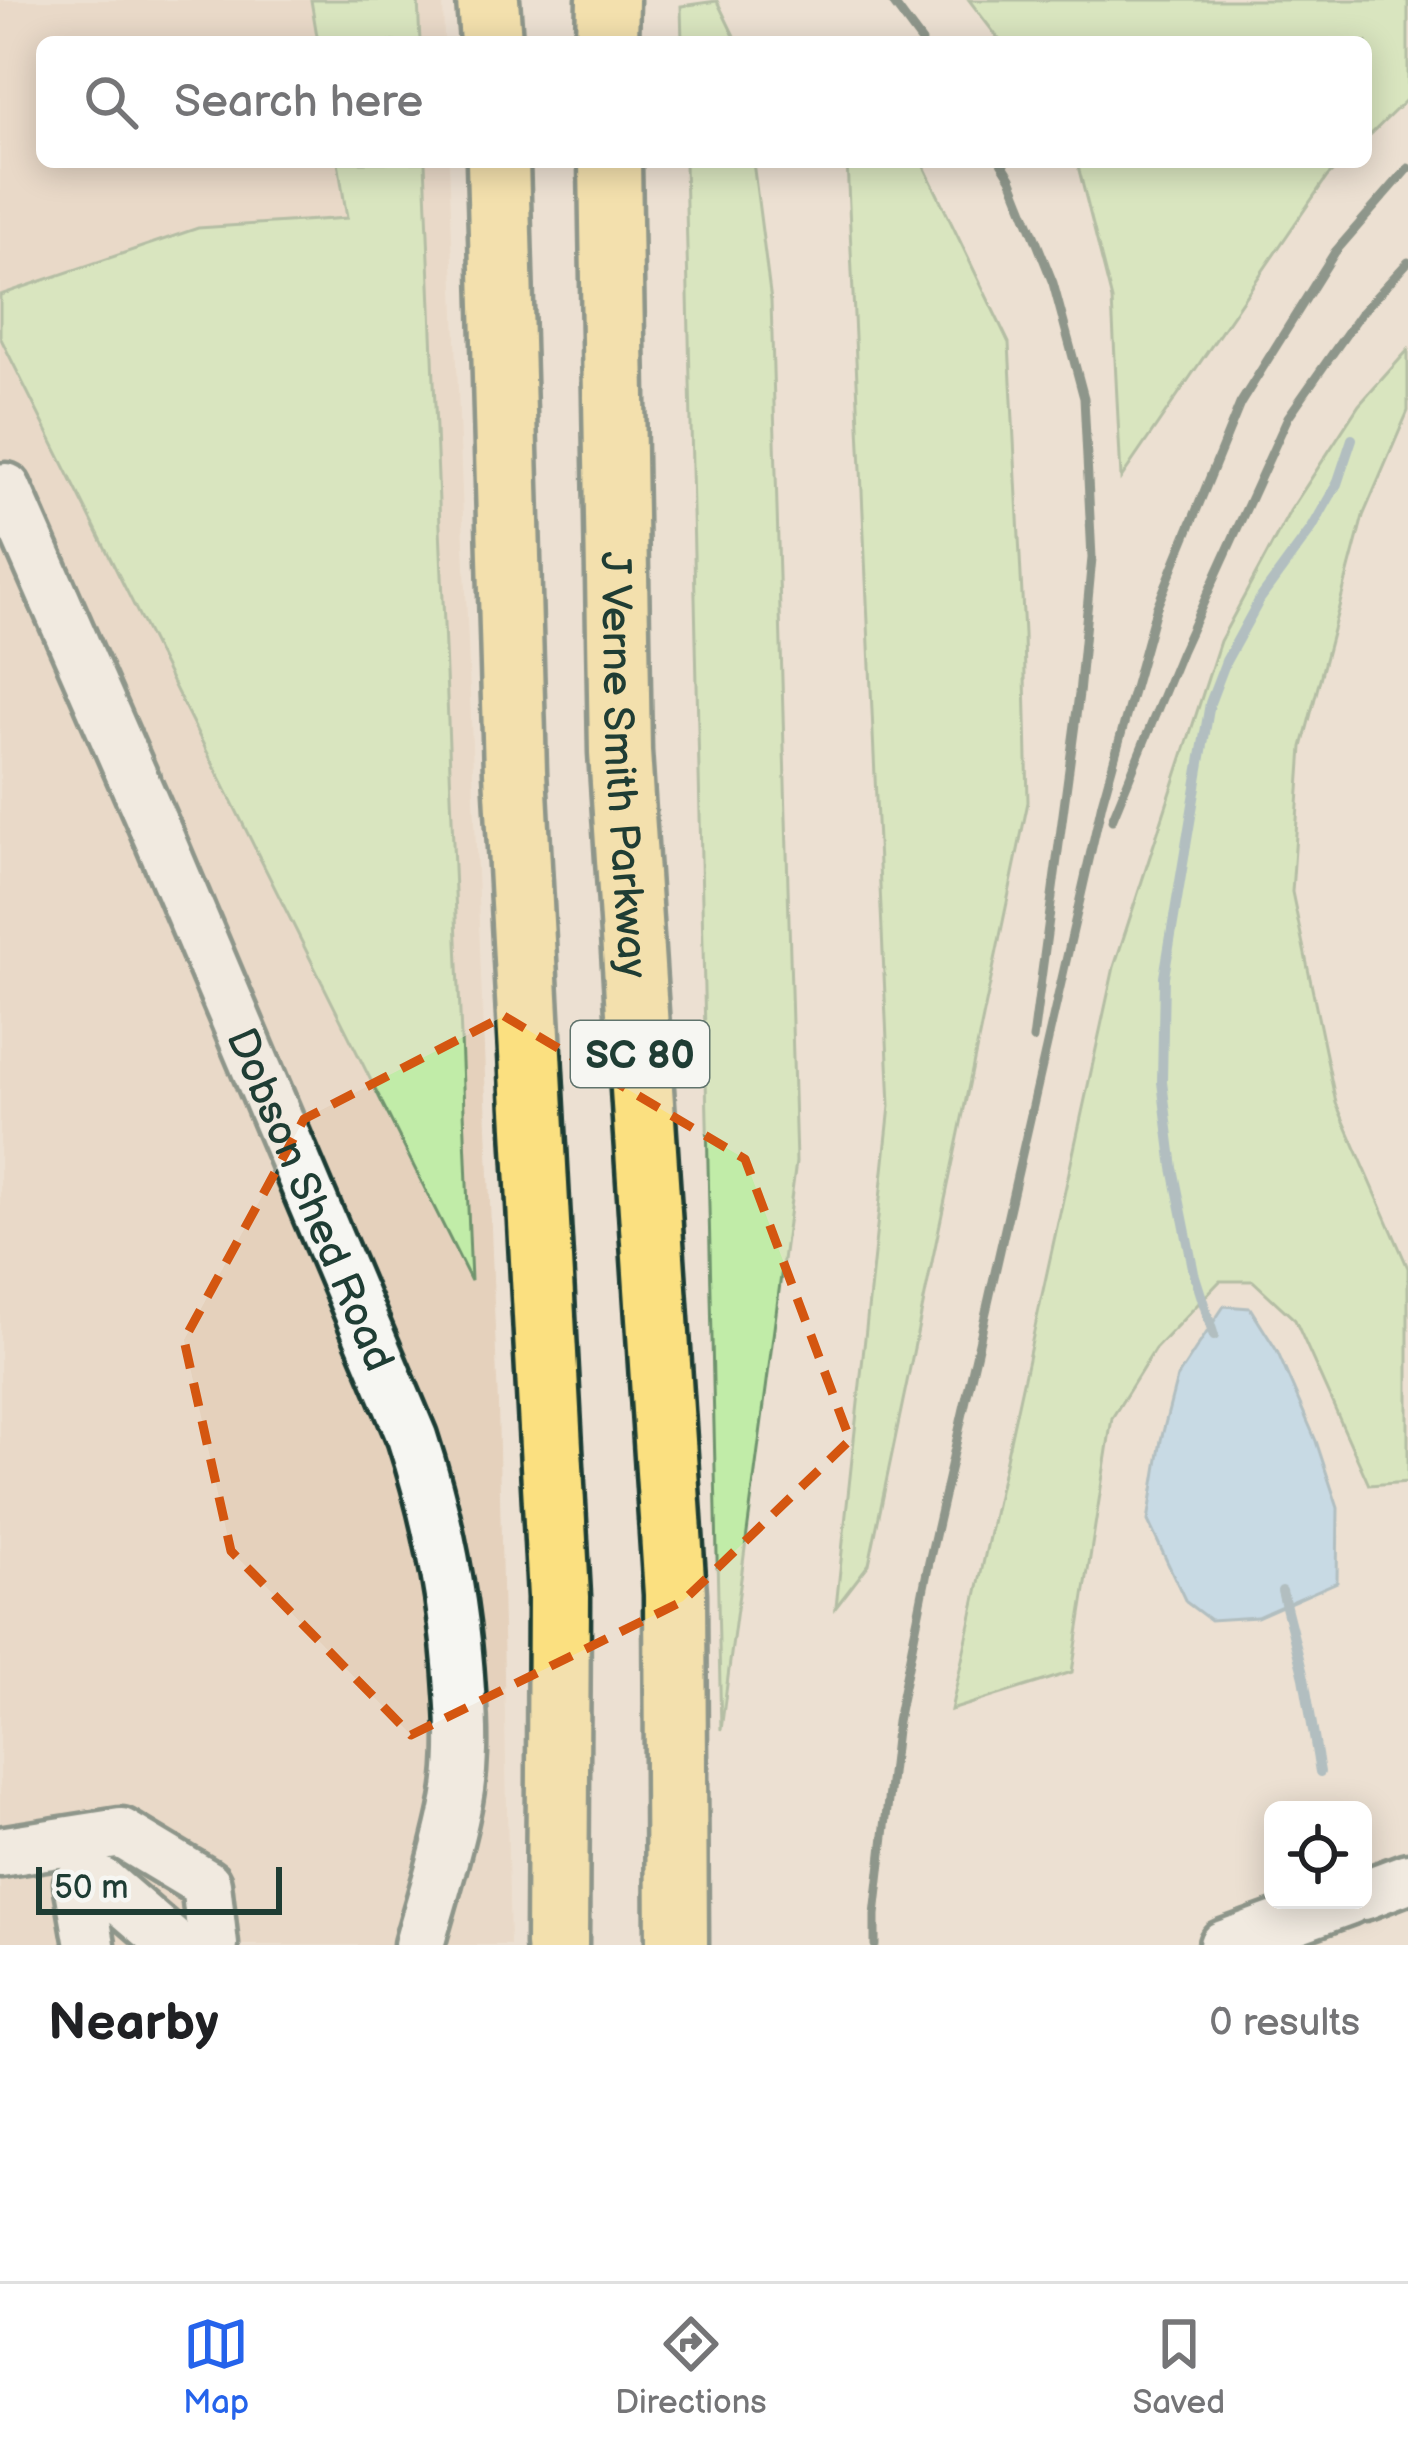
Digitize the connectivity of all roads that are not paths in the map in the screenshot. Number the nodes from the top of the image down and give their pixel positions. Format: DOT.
graph roads {
  1 [pos="488,0"];
  2 [pos="491,36"];
  3 [pos="498,168"];
  4 [pos="610,168"];
  5 [pos="6,488"];
  6 [pos="0,1852"];
  7 [pos="1408,1878"];
  8 [pos="1372,1891"];
  9 [pos="1323,1909"];
  10 [pos="90,1945"];
  11 [pos="174,1945"];
  12 [pos="212,1945"];
  13 [pos="418,1945"];
  14 [pos="557,1945"];
  15 [pos="677,1945"];
  16 [pos="1224,1945"];
  1 -- 2 [label="main road"];
  3 -- 14 [label="main road, SC 80"];
  4 -- 15 [label="main road, J Verne Smith Parkway / SC 80"];
  5 -- 13 [label="street, Dobson Shed Road"];
  6 -- 12 [label="street"];
  7 -- 8 [label="street"];
  9 -- 16 [label="street"];
  10 -- 11 [label="street"];
}
